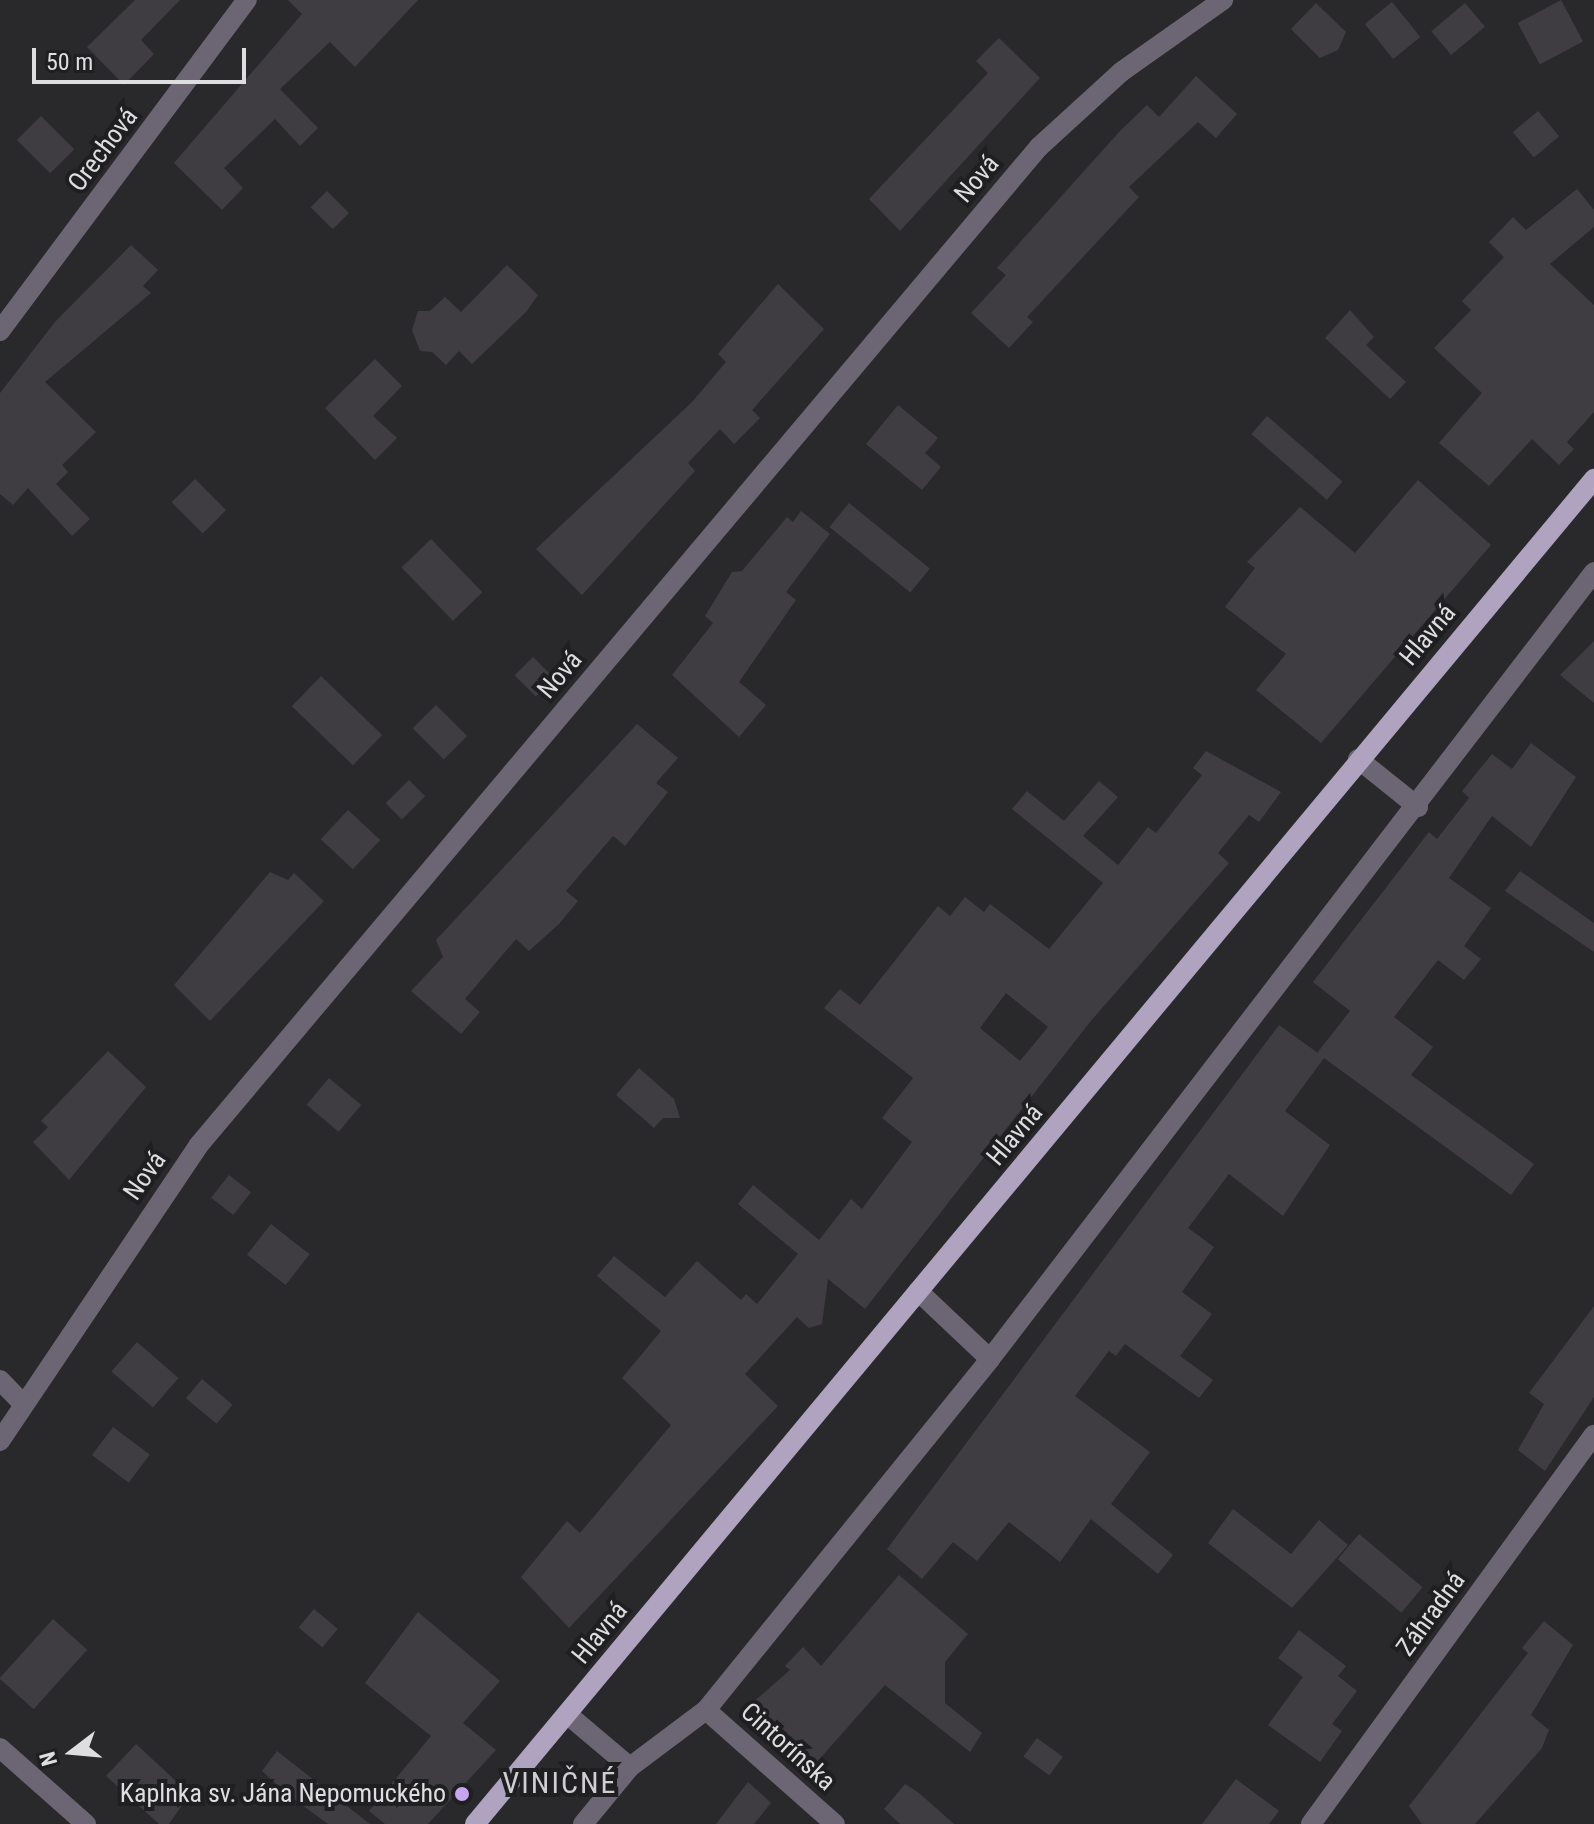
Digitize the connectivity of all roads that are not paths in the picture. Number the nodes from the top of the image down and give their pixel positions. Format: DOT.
graph roads {
  1 [pos="247,0"];
  2 [pos="1223,0"];
  3 [pos="0,331"];
  4 [pos="1594,479"];
  5 [pos="1594,572"];
  6 [pos="1358,759"];
  7 [pos="1418,807"];
  8 [pos="918,1291"];
  9 [pos="990,1359"];
  10 [pos="0,1380"];
  11 [pos="20,1401"];
  12 [pos="1594,1435"];
  13 [pos="0,1441"];
  14 [pos="706,1710"];
  15 [pos="567,1714"];
  16 [pos="0,1748"];
  17 [pos="630,1767"];
  18 [pos="86,1824"];
  19 [pos="475,1824"];
  20 [pos="583,1824"];
  21 [pos="835,1824"];
  22 [pos="1311,1824"];
  1 -- 3 [label="street, Orechová"];
  2 -- 11 [label="street, Nová"];
  4 -- 6 [label="main road, Hlavná"];
  5 -- 7 [label="street"];
  6 -- 7 [label="street"];
  6 -- 8 [label="main road, Hlavná"];
  7 -- 9 [label="street"];
  8 -- 9 [label="street"];
  8 -- 15 [label="main road, Hlavná"];
  9 -- 14 [label="street"];
  10 -- 11 [label="street"];
  11 -- 13 [label="street, Nová"];
  12 -- 22 [label="street, Záhradná"];
  14 -- 17 [label="street"];
  14 -- 21 [label="street, Cintorínska"];
  15 -- 17 [label="street"];
  15 -- 19 [label="main road, Hlavná"];
  16 -- 18 [label="street"];
  17 -- 20 [label="street"];
}
